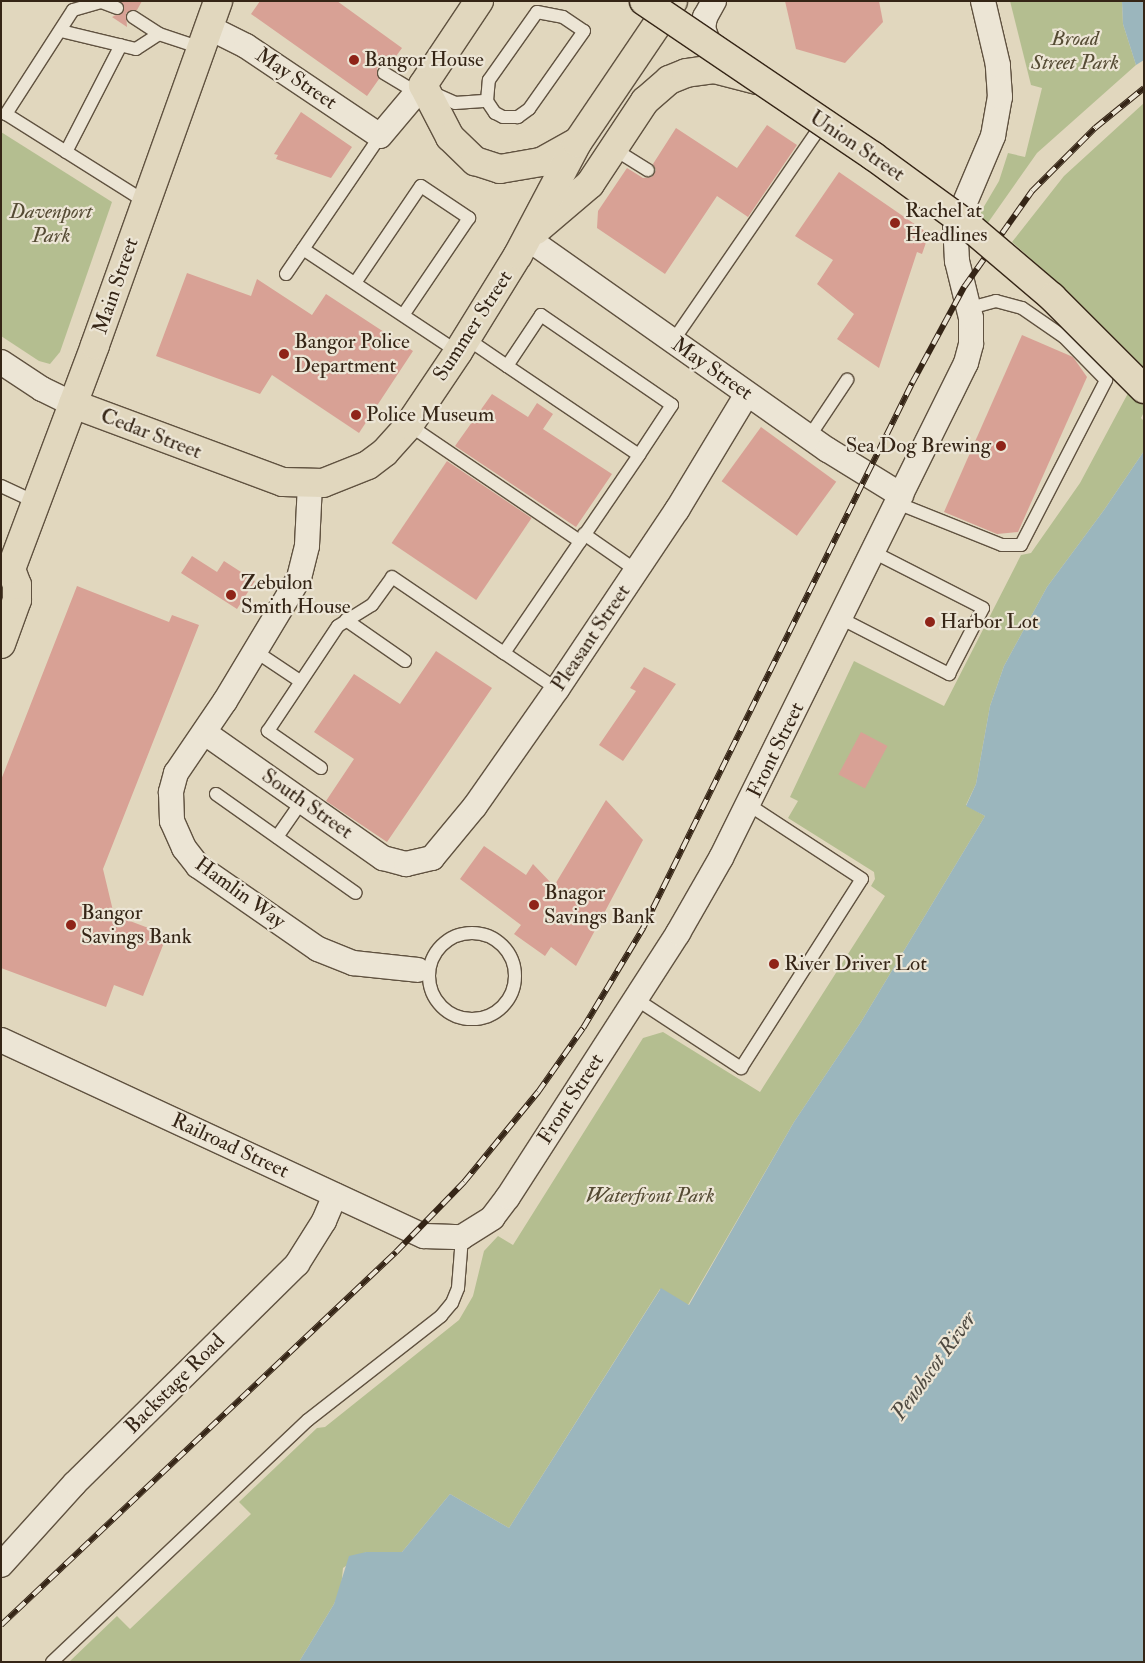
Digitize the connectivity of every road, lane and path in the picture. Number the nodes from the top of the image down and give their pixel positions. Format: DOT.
graph roads {
  1 [pos="218,1"];
  2 [pos="479,1"];
  3 [pos="714,1"];
  4 [pos="983,1"];
  5 [pos="660,6"];
  6 [pos="117,8"];
  7 [pos="133,17"];
  8 [pos="61,31"];
  9 [pos="159,34"];
  10 [pos="205,37"];
  11 [pos="121,45"];
  12 [pos="384,73"];
  13 [pos="764,83"];
  14 [pos="420,89"];
  15 [pos="487,101"];
  16 [pos="824,122"];
  17 [pos="380,136"];
  18 [pos="577,143"];
  19 [pos="618,143"];
  20 [pos="66,152"];
  21 [pos="648,170"];
  22 [pos="146,202"];
  23 [pos="959,213"];
  24 [pos="527,238"];
  25 [pos="303,249"];
  26 [pos="286,274"];
  27 [pos="355,283"];
  28 [pos="970,308"];
  29 [pos="403,315"];
  30 [pos="673,341"];
  31 [pos="462,345"];
  32 [pos="1,362"];
  33 [pos="507,366"];
  34 [pos="847,380"];
  35 [pos="1144,389"];
  36 [pos="747,394"];
  37 [pos="73,404"];
  38 [pos="409,425"];
  39 [pos="809,437"];
  40 [pos="639,454"];
  41 [pos="310,484"];
  42 [pos="1,486"];
  43 [pos="899,499"];
  44 [pos="36,502"];
  45 [pos="582,538"];
  46 [pos="873,552"];
  47 [pos="4,569"];
  48 [pos="637,571"];
  49 [pos="840,618"];
  50 [pos="346,620"];
  51 [pos="1,644"];
  52 [pos="255,651"];
  53 [pos="504,653"];
  54 [pos="405,661"];
  55 [pos="300,681"];
  56 [pos="557,689"];
  57 [pos="204,733"];
  58 [pos="321,768"];
  59 [pos="216,794"];
  60 [pos="302,801"];
  61 [pos="749,804"];
  62 [pos="277,837"];
  63 [pos="414,864"];
  64 [pos="356,893"];
  65 [pos="424,970"];
  66 [pos="636,999"];
  67 [pos="1,1040"];
  68 [pos="335,1195"];
  69 [pos="462,1237"];
  70 [pos="1,1565"];
  71 [pos="52,1662"];
  1 -- 10 [label="main road, Main Street"];
  2 -- 14 [label="main road"];
  3 -- 16 [label="street"];
  4 -- 23 [label="street, Front Street"];
  5 -- 13 [label="main road, Union Street, bridge"];
  5 -- 18 [label="main road, Summer Street"];
  6 -- 8 [label="lane"];
  7 -- 9 [label="lane"];
  8 -- 11 [label="lane"];
  8 -- 20 [label="lane"];
  9 -- 10 [label="lane"];
  9 -- 11 [label="lane"];
  10 -- 17 [label="street, May Street"];
  10 -- 22 [label="main road, Main Street"];
  11 -- 20 [label="lane"];
  12 -- 14 [label="lane"];
  13 -- 19 [label="main road"];
  13 -- 35 [label="main road, Union Street, bridge"];
  14 -- 15 [label="lane"];
  14 -- 17 [label="street"];
  14 -- 18 [label="main road"];
  15 -- 15 [label="lane"];
  16 -- 23 [label="street"];
  16 -- 30 [label="lane"];
  17 -- 25 [label="lane"];
  18 -- 24 [label="main road, Summer Street"];
  19 -- 21 [label="lane"];
  19 -- 24 [label="main road"];
  20 -- 22 [label="lane"];
  22 -- 37 [label="main road, Main Street"];
  23 -- 28 [label="street, Front Street"];
  24 -- 30 [label="street, May Street"];
  24 -- 31 [label="main road, Summer Street"];
  25 -- 26 [label="lane"];
  25 -- 27 [label="lane"];
  27 -- 29 [label="lane"];
  27 -- 29 [label="lane"];
  28 -- 43 [label="street, Front Street"];
  28 -- 43 [label="lane"];
  29 -- 31 [label="lane"];
  30 -- 36 [label="street, May Street"];
  31 -- 33 [label="lane"];
  31 -- 38 [label="main road, Summer Street"];
  32 -- 37 [label="street, Cedar Street"];
  33 -- 40 [label="lane"];
  33 -- 40 [label="lane"];
  34 -- 39 [label="lane"];
  36 -- 39 [label="street, May Street"];
  36 -- 48 [label="street, Pleasant Street"];
  37 -- 41 [label="main road, Cedar Street"];
  37 -- 44 [label="main road, Main Street"];
  38 -- 41 [label="main road, Summer Street"];
  38 -- 45 [label="lane"];
  39 -- 43 [label="street, May Street"];
  40 -- 45 [label="lane"];
  41 -- 52 [label="street"];
  42 -- 44 [label="lane"];
  43 -- 46 [label="street, Front Street"];
  44 -- 47 [label="main road, Main Street"];
  45 -- 48 [label="lane"];
  45 -- 53 [label="lane"];
  46 -- 49 [label="street, Front Street"];
  46 -- 49 [label="lane"];
  47 -- 51 [label="main road, Main Street"];
  48 -- 56 [label="street, Pleasant Street"];
  49 -- 61 [label="street, Front Street"];
  50 -- 53 [label="lane"];
  50 -- 54 [label="lane"];
  50 -- 55 [label="lane"];
  52 -- 55 [label="lane"];
  52 -- 57 [label="street"];
  53 -- 56 [label="lane"];
  55 -- 58 [label="lane"];
  56 -- 63 [label="street, Pleasant Street"];
  57 -- 60 [label="street, South Street"];
  57 -- 65 [label="street, Hamlin Way"];
  59 -- 62 [label="lane"];
  60 -- 62 [label="lane"];
  60 -- 63 [label="street, South Street"];
  61 -- 66 [label="street, Front Street"];
  61 -- 66 [label="lane"];
  62 -- 64 [label="lane"];
  65 -- 65 [label="lane"];
  66 -- 69 [label="street, Front Street"];
  67 -- 68 [label="street, Railroad Street"];
  68 -- 69 [label="street, Railroad Street"];
  68 -- 70 [label="street, Backstage Road"];
  69 -- 71 [label="lane"];
}
